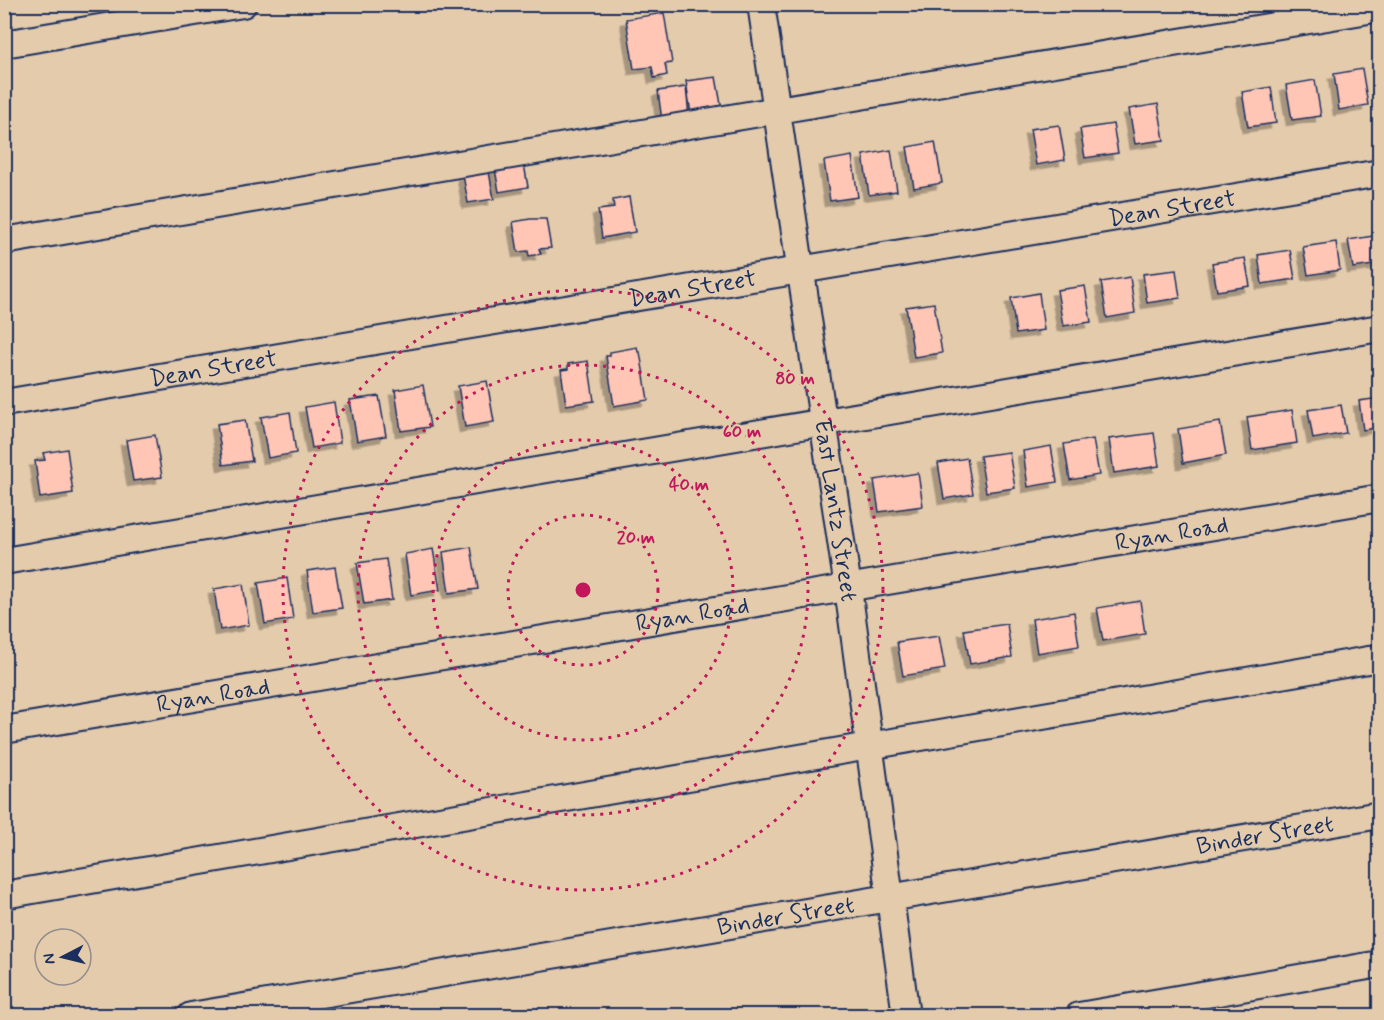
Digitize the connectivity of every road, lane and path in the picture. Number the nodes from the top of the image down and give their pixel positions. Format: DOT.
graph roads {
  1 [pos="243,4"];
  2 [pos="761,4"];
  3 [pos="1380,8"];
  4 [pos="4,44"];
  5 [pos="777,111"];
  6 [pos="1380,173"];
  7 [pos="4,241"];
  8 [pos="801,271"];
  9 [pos="1380,328"];
  10 [pos="4,403"];
  11 [pos="823,420"];
  12 [pos="1380,498"];
  13 [pos="4,561"];
  14 [pos="848,588"];
  15 [pos="1380,658"];
  16 [pos="4,730"];
  17 [pos="870,746"];
  18 [pos="1380,816"];
  19 [pos="4,895"];
  20 [pos="891,898"];
  21 [pos="1380,964"];
  22 [pos="191,1016"];
  23 [pos="906,1016"];
  24 [pos="1079,1016"];
  1 -- 4 [label="street"];
  2 -- 5 [label="street, East Lantz Street"];
  3 -- 5 [label="street"];
  5 -- 7 [label="street"];
  5 -- 8 [label="street, East Lantz Street"];
  6 -- 8 [label="street, Dean Street"];
  8 -- 10 [label="street, Dean Street"];
  8 -- 11 [label="street, East Lantz Street"];
  9 -- 11 [label="street"];
  11 -- 13 [label="street"];
  11 -- 14 [label="street, East Lantz Street"];
  12 -- 14 [label="street, Ryan Road"];
  14 -- 16 [label="street, Ryan Road"];
  14 -- 17 [label="street, East Lantz Street"];
  15 -- 17 [label="street"];
  17 -- 19 [label="street"];
  17 -- 20 [label="street, East Lantz Street"];
  18 -- 20 [label="street, Binder Street"];
  20 -- 22 [label="street, Binder Street"];
  20 -- 23 [label="street, East Lantz Street"];
  21 -- 24 [label="street"];
}
